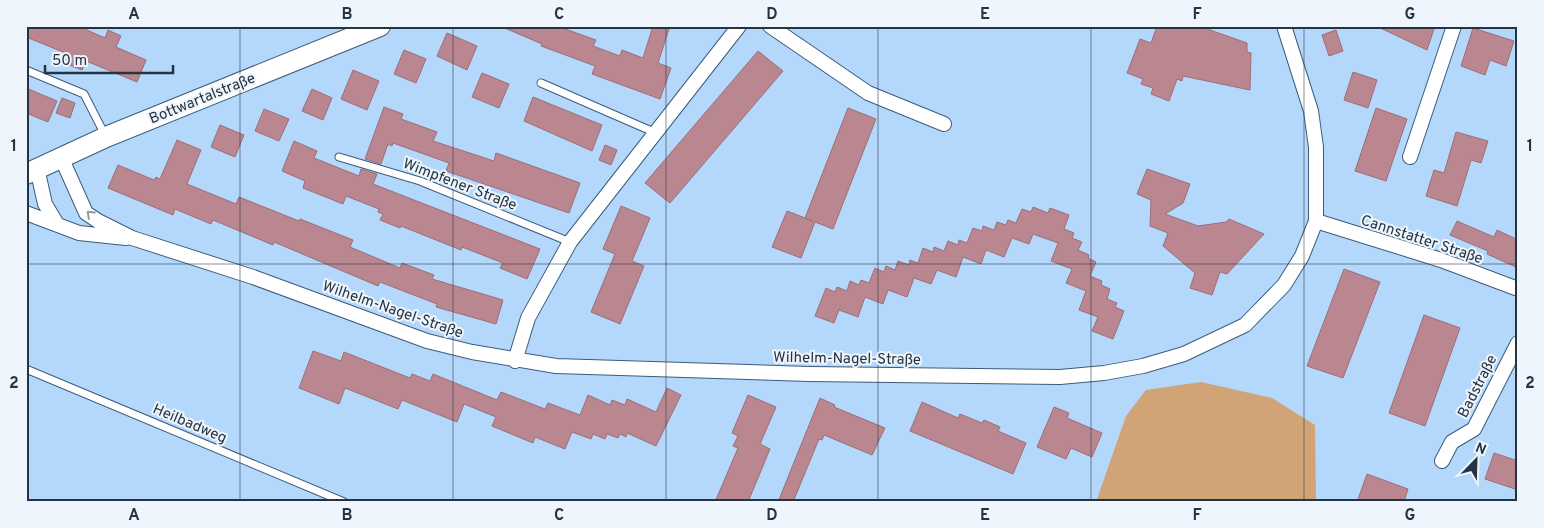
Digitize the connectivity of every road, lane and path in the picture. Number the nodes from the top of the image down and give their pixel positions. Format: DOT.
graph roads {
  1 [pos="380,26"];
  2 [pos="739,26"];
  3 [pos="770,26"];
  4 [pos="1284,26"];
  5 [pos="1454,26"];
  6 [pos="26,70"];
  7 [pos="541,83"];
  8 [pos="944,124"];
  9 [pos="656,133"];
  10 [pos="106,138"];
  11 [pos="62,157"];
  12 [pos="339,157"];
  13 [pos="1410,157"];
  14 [pos="32,171"];
  15 [pos="26,213"];
  16 [pos="1316,221"];
  17 [pos="57,224"];
  18 [pos="132,238"];
  19 [pos="570,242"];
  20 [pos="1518,289"];
  21 [pos="1518,343"];
  22 [pos="515,361"];
  23 [pos="26,369"];
  24 [pos="1442,461"];
  25 [pos="344,502"];
  1 -- 10 [label="main road, Bottwartalstraße"];
  2 -- 9 [label="street"];
  3 -- 8 [label="street"];
  4 -- 16 [label="street, Wilhelm-Nagel-Straße"];
  5 -- 13 [label="street"];
  6 -- 10 [label="lane"];
  7 -- 9 [label="lane"];
  9 -- 19 [label="street"];
  10 -- 11 [label="main road, Bottwartalstraße"];
  11 -- 14 [label="main road, Bottwartalstraße"];
  18 -- 11 [label="street, Wilhelm-Nagel-Straße, one-way"];
  12 -- 19 [label="lane, Wimpfener Straße"];
  14 -- 17 [label="street"];
  15 -- 17 [label="street, Wilhelm-Nagel-Straße"];
  16 -- 20 [label="street, Cannstatter Straße"];
  16 -- 22 [label="street, Wilhelm-Nagel-Straße"];
  17 -- 18 [label="street, Wilhelm-Nagel-Straße"];
  18 -- 22 [label="street, Wilhelm-Nagel-Straße"];
  19 -- 22 [label="street"];
  21 -- 24 [label="street, Badstraße"];
  23 -- 25 [label="lane, Heilbadweg"];
}
